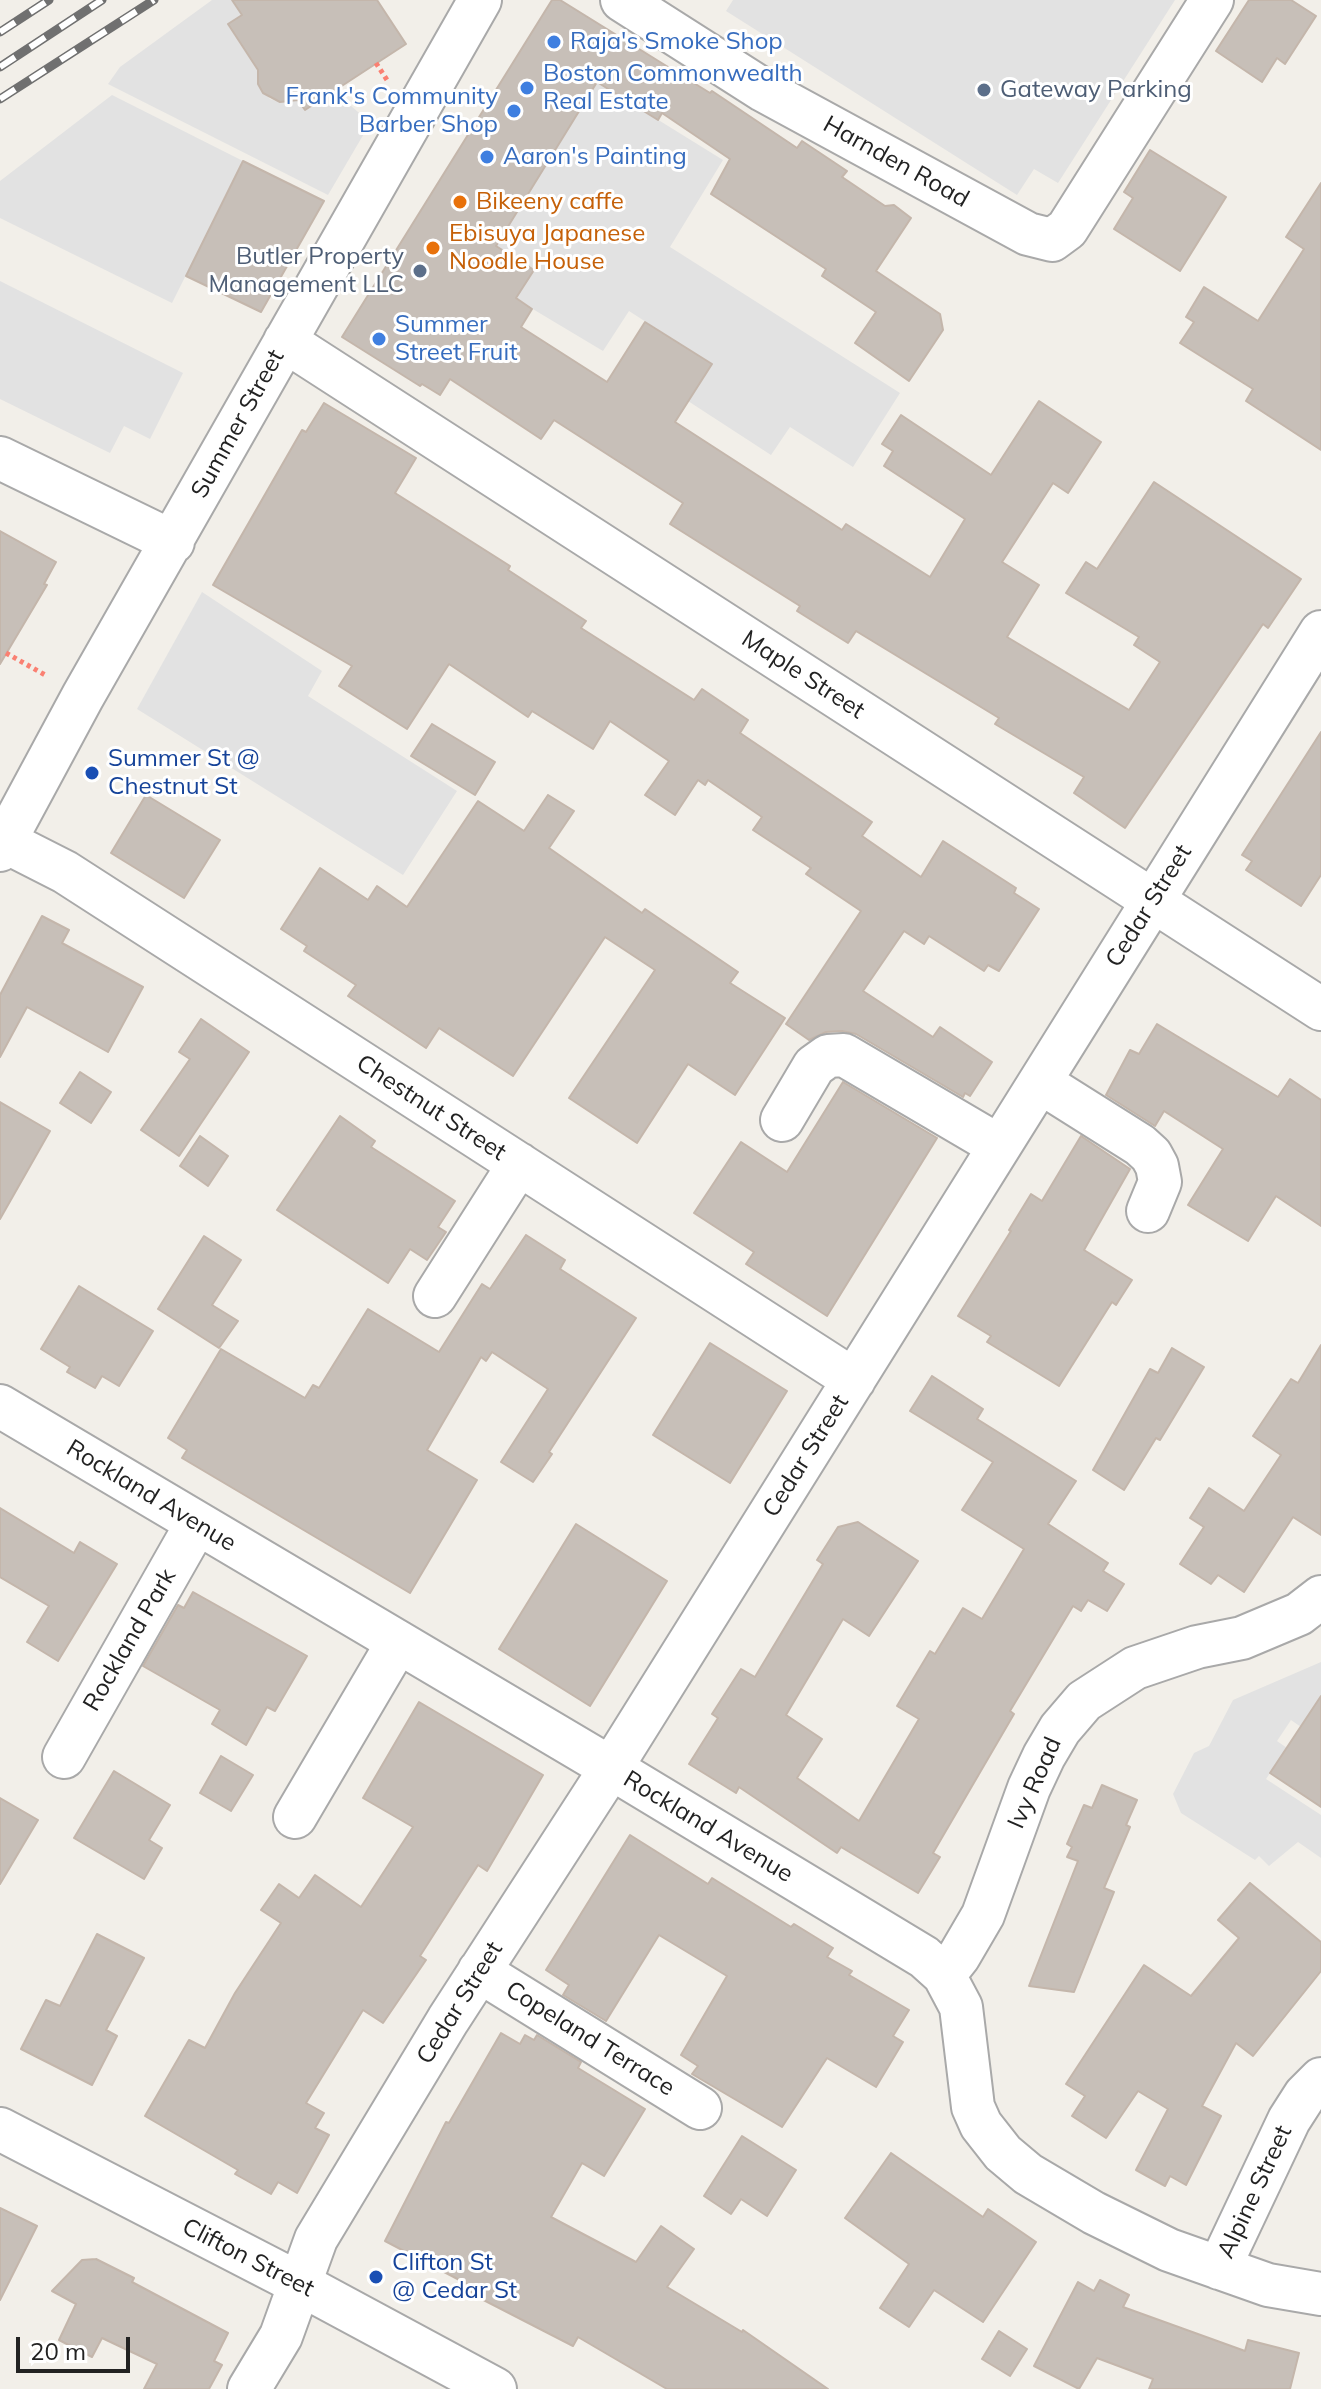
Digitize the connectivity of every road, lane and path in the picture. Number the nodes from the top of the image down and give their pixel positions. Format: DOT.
graph roads {
  1 [pos="480,0"];
  2 [pos="622,0"];
  3 [pos="1212,0"];
  4 [pos="285,341"];
  5 [pos="0,458"];
  6 [pos="173,542"];
  7 [pos="1321,632"];
  8 [pos="6,653"];
  9 [pos="59,682"];
  10 [pos="2,843"];
  11 [pos="1151,900"];
  12 [pos="1321,1009"];
  13 [pos="1040,1082"];
  14 [pos="782,1120"];
  15 [pos="999,1146"];
  16 [pos="519,1164"];
  17 [pos="1148,1211"];
  18 [pos="435,1296"];
  19 [pos="854,1380"];
  20 [pos="0,1406"];
  21 [pos="197,1523"];
  22 [pos="1321,1597"];
  23 [pos="398,1642"];
  24 [pos="64,1757"];
  25 [pos="611,1768"];
  26 [pos="295,1817"];
  27 [pos="479,1971"];
  28 [pos="944,1975"];
  29 [pos="1321,2079"];
  30 [pos="700,2108"];
  31 [pos="0,2129"];
  32 [pos="1219,2268"];
  33 [pos="300,2284"];
  34 [pos="1321,2294"];
  35 [pos="249,2389"];
  36 [pos="495,2389"];
  1 -- 4 [label="street, Summer Street"];
  2 -- 3 [label="street, Harnden Road"];
  4 -- 6 [label="street, Summer Street"];
  4 -- 11 [label="street, Maple Street"];
  5 -- 6 [label="street"];
  6 -- 10 [label="street, Summer Street"];
  7 -- 11 [label="street, Cedar Street"];
  8 -- 9 [label="path"];
  10 -- 16 [label="street, Chestnut Street"];
  11 -- 12 [label="street, Maple Street"];
  11 -- 13 [label="street, Cedar Street"];
  13 -- 15 [label="street, Cedar Street"];
  13 -- 17 [label="street"];
  14 -- 15 [label="street"];
  15 -- 19 [label="street, Cedar Street"];
  16 -- 18 [label="street"];
  16 -- 19 [label="street, Chestnut Street"];
  19 -- 25 [label="street, Cedar Street"];
  20 -- 21 [label="street, Rockland Avenue"];
  21 -- 23 [label="street, Rockland Avenue"];
  21 -- 24 [label="street, Rockland Park"];
  22 -- 28 [label="street, Ivy Road"];
  23 -- 25 [label="street, Rockland Avenue"];
  23 -- 26 [label="street"];
  25 -- 27 [label="street, Cedar Street"];
  25 -- 28 [label="street, Rockland Avenue"];
  27 -- 30 [label="street, Copeland Terrace"];
  27 -- 33 [label="street, Cedar Street"];
  28 -- 32 [label="street, Rockland Avenue"];
  29 -- 32 [label="street, Alpine Street"];
  31 -- 33 [label="street, Clifton Street"];
  32 -- 34 [label="street, Rockland Avenue"];
  33 -- 35 [label="street, Cedar Street"];
  33 -- 36 [label="street, Clifton Street"];
}
